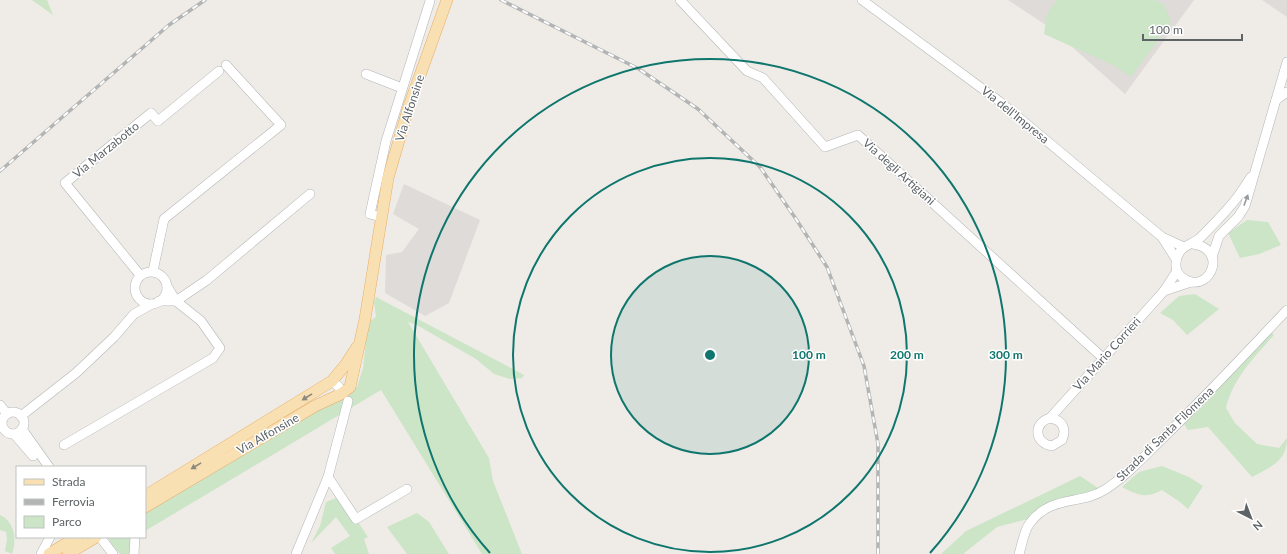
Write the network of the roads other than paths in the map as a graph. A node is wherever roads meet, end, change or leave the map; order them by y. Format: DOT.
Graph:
graph roads {
  1 [pos="447,0"];
  2 [pos="680,0"];
  3 [pos="862,0"];
  4 [pos="430,1"];
  5 [pos="1287,62"];
  6 [pos="226,65"];
  7 [pos="219,72"];
  8 [pos="366,74"];
  9 [pos="402,88"];
  10 [pos="1287,92"];
  11 [pos="1276,100"];
  12 [pos="1253,175"];
  13 [pos="310,194"];
  14 [pos="1226,210"];
  15 [pos="381,217"];
  16 [pos="1238,217"];
  17 [pos="1162,237"];
  18 [pos="1189,245"];
  19 [pos="1212,257"];
  20 [pos="1176,259"];
  21 [pos="1177,271"];
  22 [pos="153,272"];
  23 [pos="140,275"];
  24 [pos="1191,282"];
  25 [pos="167,286"];
  26 [pos="1164,291"];
  27 [pos="139,299"];
  28 [pos="176,301"];
  29 [pos="155,302"];
  30 [pos="1287,310"];
  31 [pos="134,314"];
  32 [pos="361,339"];
  33 [pos="1102,358"];
  34 [pos="332,381"];
  35 [pos="345,398"];
  36 [pos="0,405"];
  37 [pos="7,414"];
  38 [pos="21,416"];
  39 [pos="1050,418"];
  40 [pos="1,426"];
  41 [pos="18,432"];
  42 [pos="64,445"];
  43 [pos="41,466"];
  44 [pos="47,466"];
  45 [pos="328,477"];
  46 [pos="407,489"];
  47 [pos="146,495"];
  48 [pos="160,498"];
  49 [pos="146,506"];
  50 [pos="146,513"];
  51 [pos="49,538"];
  52 [pos="75,538"];
  53 [pos="96,538"];
  54 [pos="135,538"];
  55 [pos="41,554"];
  56 [pos="49,554"];
  57 [pos="68,554"];
  58 [pos="113,554"];
  59 [pos="134,554"];
  60 [pos="296,554"];
  61 [pos="1019,554"];
  1 -- 15 [label="main road, Via Alfonsine"];
  2 -- 33 [label="street, Via degli Artigiani"];
  3 -- 17 [label="street, Via dell'Impresa"];
  4 -- 9 [label="street, Via Alfonsine"];
  5 -- 11 [label="street, Via Mario Corrieri"];
  6 -- 22 [label="street"];
  7 -- 23 [label="street, Via Marzabotto"];
  8 -- 9 [label="street, Via Alfonsine"];
  9 -- 15 [label="street, Via Alfonsine"];
  10 -- 11 [label="street"];
  11 -- 12 [label="street, Via Mario Corrieri"];
  12 -- 14 [label="street, Via Mario Corrieri"];
  16 -- 12 [label="street, Via Mario Corrieri, one-way"];
  13 -- 28 [label="street"];
  14 -- 16 [label="street"];
  14 -- 18 [label="street, Via Mario Corrieri"];
  15 -- 32 [label="main road, Via Alfonsine"];
  16 -- 19 [label="street, Via Mario Corrieri"];
  17 -- 18 [label="street, Via dell'Impresa"];
  17 -- 20 [label="street, Via dell'Impresa"];
  18 -- 19 [label="street"];
  18 -- 20 [label="street, Via Mario Corrieri"];
  19 -- 24 [label="street, Via Mario Corrieri"];
  20 -- 21 [label="street"];
  21 -- 24 [label="street"];
  21 -- 26 [label="street, Via Mario Corrieri"];
  22 -- 23 [label="street"];
  22 -- 25 [label="street"];
  23 -- 27 [label="street"];
  24 -- 26 [label="street, Via Mario Corrieri"];
  25 -- 28 [label="street"];
  25 -- 29 [label="street"];
  26 -- 33 [label="street, Via Mario Corrieri"];
  27 -- 29 [label="street"];
  27 -- 31 [label="street"];
  28 -- 29 [label="street"];
  28 -- 42 [label="street"];
  29 -- 31 [label="street"];
  30 -- 61 [label="street, Strada di Santa Filomena"];
  31 -- 38 [label="street"];
  32 -- 34 [label="main road, Via Alfonsine"];
  32 -- 35 [label="main road, Via Alfonsine"];
  33 -- 39 [label="street, Via Mario Corrieri"];
  34 -- 35 [label="street"];
  34 -- 47 [label="main road, Via Alfonsine, one-way"];
  35 -- 45 [label="street"];
  35 -- 48 [label="main road, Via Alfonsine"];
  36 -- 37 [label="street"];
  37 -- 38 [label="street"];
  37 -- 40 [label="street"];
  38 -- 41 [label="street"];
  40 -- 41 [label="street"];
  41 -- 43 [label="street"];
  41 -- 44 [label="street"];
  45 -- 46 [label="street"];
  45 -- 60 [label="street"];
  48 -- 49 [label="main road, Via Alfonsine"];
  48 -- 50 [label="street"];
  51 -- 55 [label="street"];
  52 -- 56 [label="main road"];
  53 -- 57 [label="main road"];
  53 -- 58 [label="street"];
  54 -- 59 [label="street"];
}
